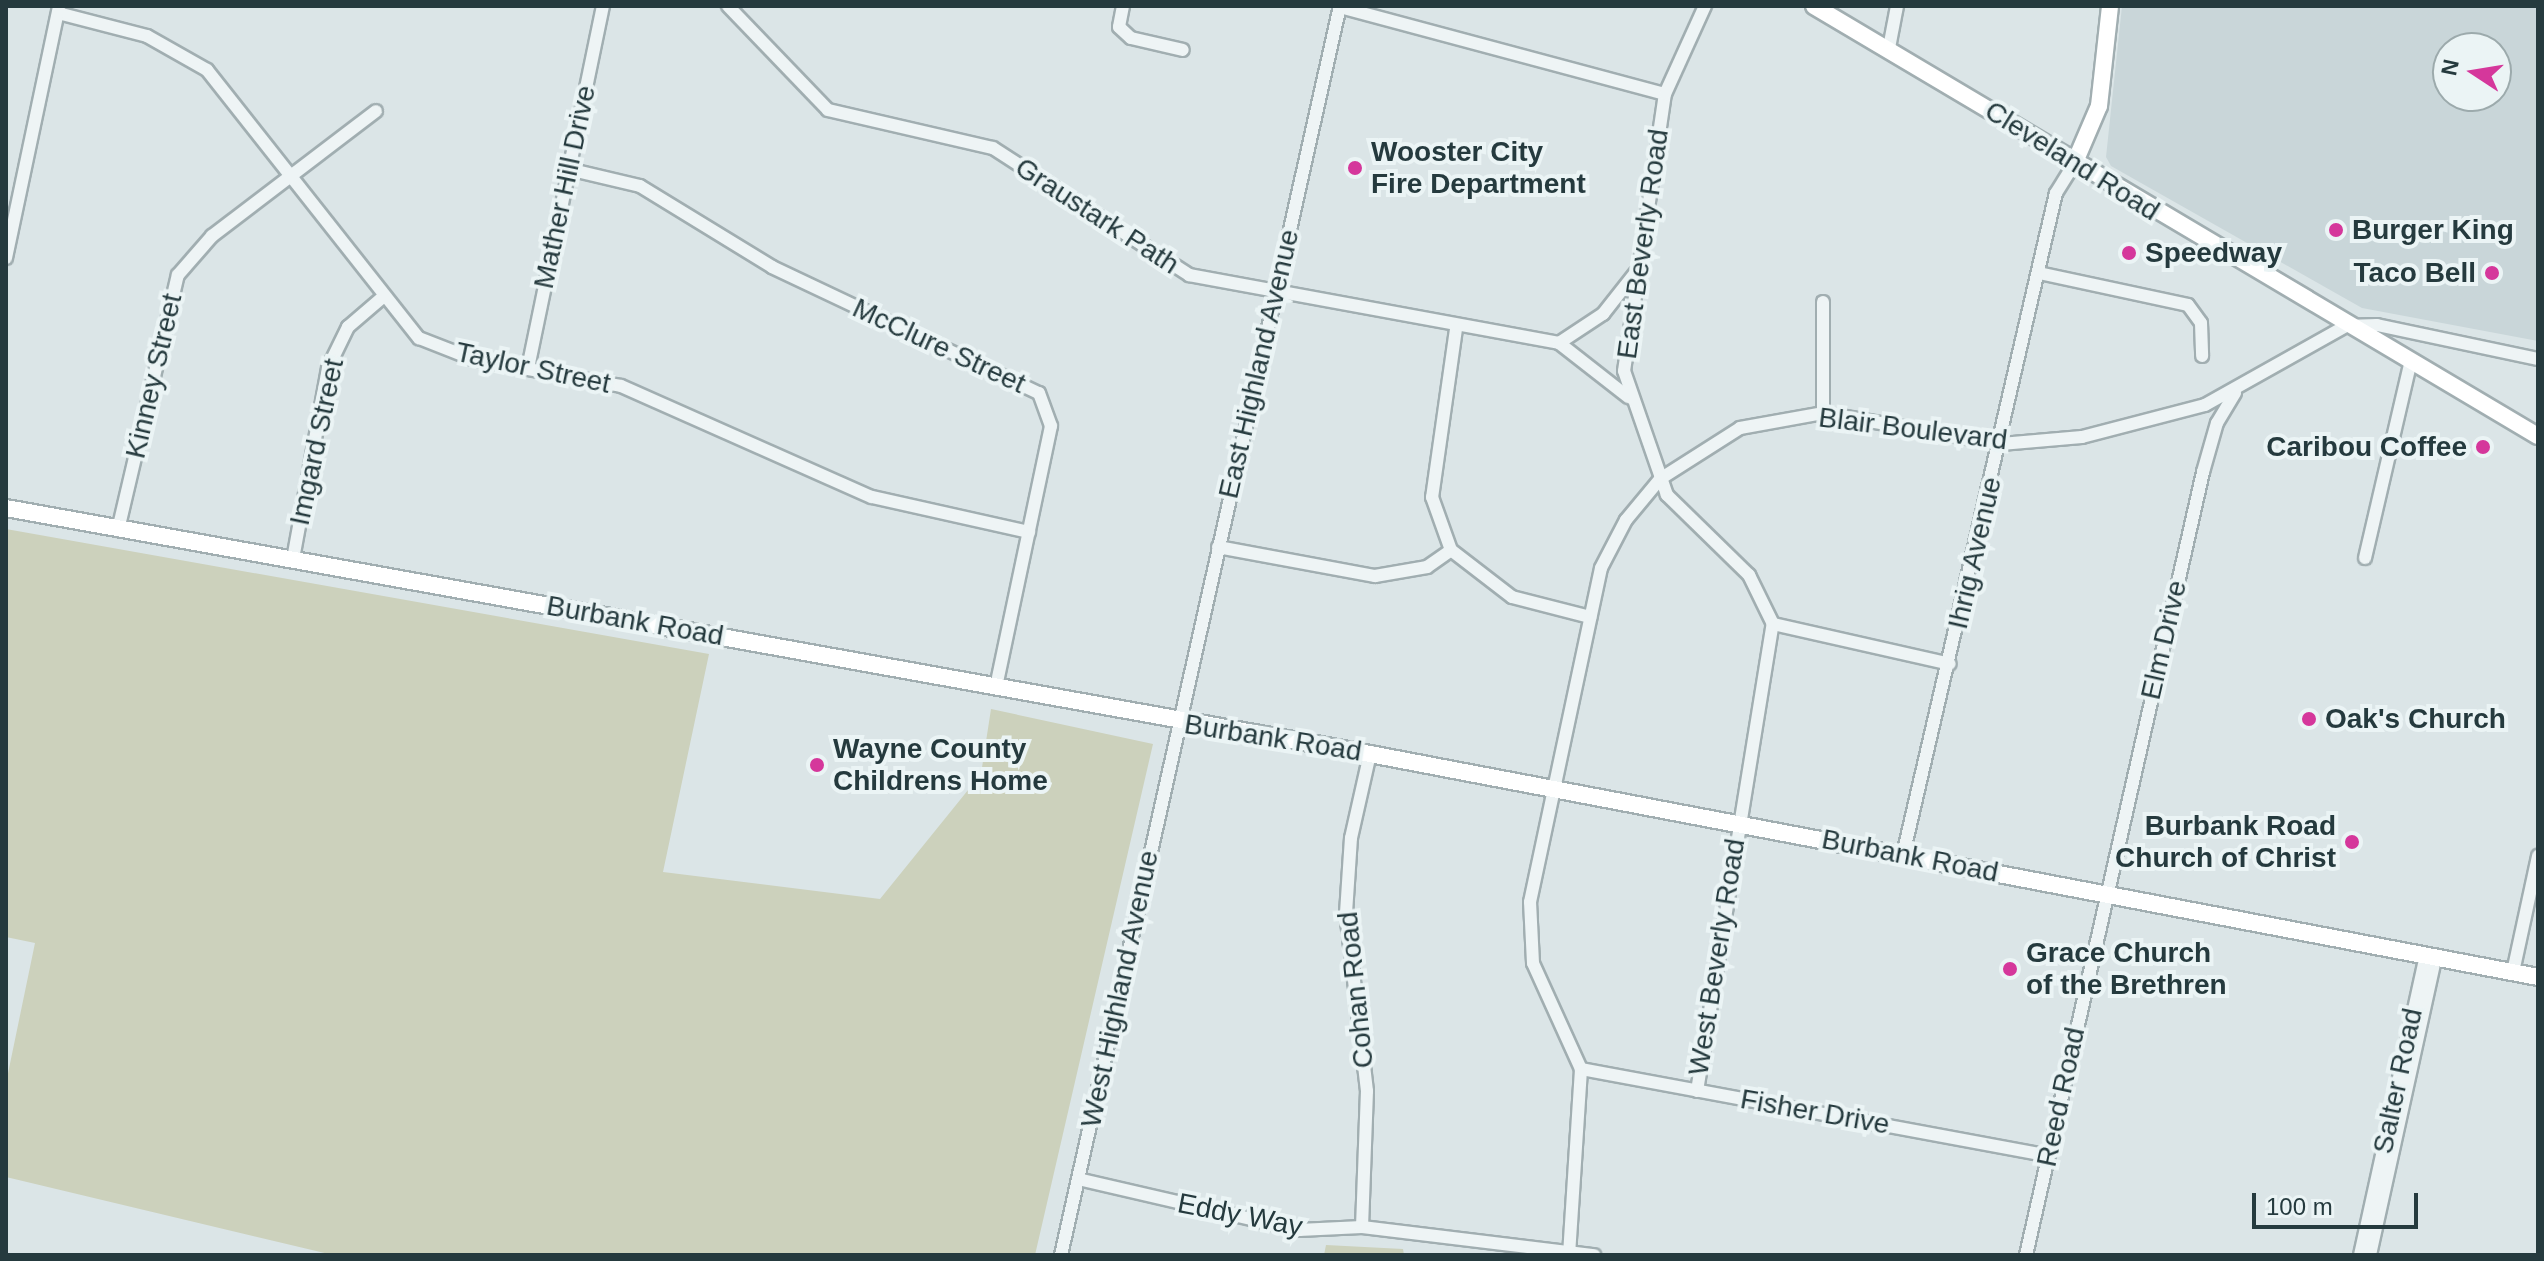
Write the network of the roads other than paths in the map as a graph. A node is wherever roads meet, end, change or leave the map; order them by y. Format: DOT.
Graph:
graph roads {
  1 [pos="603,6"];
  2 [pos="728,6"];
  3 [pos="1123,6"];
  4 [pos="1705,6"];
  5 [pos="1897,6"];
  6 [pos="2110,6"];
  7 [pos="1340,7"];
  8 [pos="58,9"];
  9 [pos="1823,9"];
  10 [pos="1889,48"];
  11 [pos="1183,50"];
  12 [pos="1665,94"];
  13 [pos="376,111"];
  14 [pos="2075,162"];
  15 [pos="568,169"];
  16 [pos="290,175"];
  17 [pos="6,258"];
  18 [pos="1638,270"];
  19 [pos="2039,273"];
  20 [pos="1274,295"];
  21 [pos="383,297"];
  22 [pos="1823,302"];
  23 [pos="2346,326"];
  24 [pos="1456,329"];
  25 [pos="1559,343"];
  26 [pos="2202,356"];
  27 [pos="2538,359"];
  28 [pos="2410,364"];
  29 [pos="528,368"];
  30 [pos="2235,392"];
  31 [pos="1628,397"];
  32 [pos="1823,413"];
  33 [pos="2538,436"];
  34 [pos="2001,444"];
  35 [pos="1660,479"];
  36 [pos="6,508"];
  37 [pos="118,530"];
  38 [pos="1029,532"];
  39 [pos="1218,547"];
  40 [pos="1451,550"];
  41 [pos="2365,558"];
  42 [pos="293,559"];
  43 [pos="1590,617"];
  44 [pos="1773,624"];
  45 [pos="1950,664"];
  46 [pos="996,688"];
  47 [pos="1178,723"];
  48 [pos="1370,754"];
  49 [pos="1555,789"];
  50 [pos="1738,823"];
  51 [pos="1903,855"];
  52 [pos="2538,856"];
  53 [pos="2105,892"];
  54 [pos="2431,955"];
  55 [pos="2513,972"];
  56 [pos="2538,977"];
  57 [pos="1581,1069"];
  58 [pos="1697,1091"];
  59 [pos="2049,1156"];
  60 [pos="1078,1179"];
  61 [pos="1362,1227"];
  62 [pos="1570,1253"];
  63 [pos="1061,1255"];
  64 [pos="1594,1255"];
  65 [pos="2026,1255"];
  66 [pos="2360,1255"];
  67 [pos="2370,1255"];
  1 -- 15 [label="street, Mather Hill Drive"];
  2 -- 20 [label="street, Graustark Path"];
  3 -- 11 [label="street"];
  4 -- 12 [label="street, East Beverly Road"];
  5 -- 10 [label="street"];
  6 -- 14 [label="main road"];
  7 -- 12 [label="street"];
  7 -- 20 [label="street, East Highland Avenue"];
  8 -- 16 [label="street, Taylor Street"];
  8 -- 17 [label="street"];
  9 -- 10 [label="main road, Cleveland Road"];
  10 -- 14 [label="main road, Cleveland Road"];
  12 -- 18 [label="street, East Beverly Road"];
  13 -- 16 [label="street, Kinney Street"];
  14 -- 19 [label="street, Ihrig Avenue"];
  14 -- 23 [label="main road, Cleveland Road"];
  15 -- 29 [label="street, Mather Hill Drive"];
  15 -- 38 [label="street, McClure Street"];
  16 -- 21 [label="street, Taylor Street"];
  16 -- 37 [label="street, Kinney Street"];
  18 -- 25 [label="street"];
  18 -- 31 [label="street, East Beverly Road"];
  19 -- 26 [label="street"];
  19 -- 34 [label="street, Ihrig Avenue"];
  20 -- 24 [label="street, Graustark Path"];
  20 -- 39 [label="street, East Highland Avenue"];
  21 -- 29 [label="street, Taylor Street"];
  21 -- 42 [label="street, Imgard Street"];
  22 -- 32 [label="street"];
  23 -- 27 [label="street"];
  23 -- 28 [label="main road, Cleveland Road"];
  23 -- 30 [label="street, Blair Boulevard"];
  24 -- 25 [label="street, Graustark Path"];
  24 -- 40 [label="street"];
  25 -- 31 [label="street"];
  28 -- 33 [label="main road, Cleveland Road"];
  28 -- 41 [label="street"];
  29 -- 38 [label="street, Taylor Street"];
  30 -- 34 [label="street, Blair Boulevard"];
  30 -- 53 [label="street, Elm Drive"];
  31 -- 35 [label="street, East Beverly Road"];
  32 -- 34 [label="street, Blair Boulevard"];
  32 -- 35 [label="street, Blair Boulevard"];
  34 -- 45 [label="street, Ihrig Avenue"];
  35 -- 43 [label="street, Blair Boulevard"];
  35 -- 44 [label="street, East Beverly Road"];
  36 -- 37 [label="main road, Burbank Road"];
  37 -- 42 [label="main road, Burbank Road"];
  38 -- 46 [label="street, McClure Street"];
  39 -- 40 [label="street"];
  39 -- 47 [label="street, East Highland Avenue"];
  40 -- 43 [label="street"];
  42 -- 46 [label="main road, Burbank Road"];
  43 -- 49 [label="street, Blair Boulevard"];
  44 -- 45 [label="street"];
  44 -- 50 [label="street"];
  45 -- 51 [label="street, Ihrig Avenue"];
  46 -- 47 [label="main road, Burbank Road"];
  47 -- 48 [label="main road, Burbank Road"];
  47 -- 60 [label="street, West Highland Avenue"];
  48 -- 49 [label="main road, Burbank Road"];
  48 -- 61 [label="street, Cohan Road"];
  49 -- 50 [label="main road, Burbank Road"];
  49 -- 57 [label="street, Blair Boulevard"];
  50 -- 51 [label="main road, Burbank Road"];
  50 -- 58 [label="street, West Beverly Road"];
  51 -- 53 [label="main road, Burbank Road"];
  52 -- 55 [label="street"];
  53 -- 54 [label="main road, Burbank Road"];
  53 -- 59 [label="street, Reed Road"];
  54 -- 55 [label="main road, Burbank Road"];
  54 -- 66 [label="street, Salter Road"];
  54 -- 67 [label="street"];
  55 -- 56 [label="main road, Burbank Road"];
  57 -- 58 [label="street, Fisher Drive"];
  57 -- 62 [label="street"];
  58 -- 59 [label="street, Fisher Drive"];
  59 -- 65 [label="street, Reed Road"];
  60 -- 61 [label="street, Eddy Way"];
  60 -- 63 [label="street, West Highland Avenue"];
  61 -- 62 [label="street, Eddy Way"];
  62 -- 64 [label="street, Eddy Way"];
}
